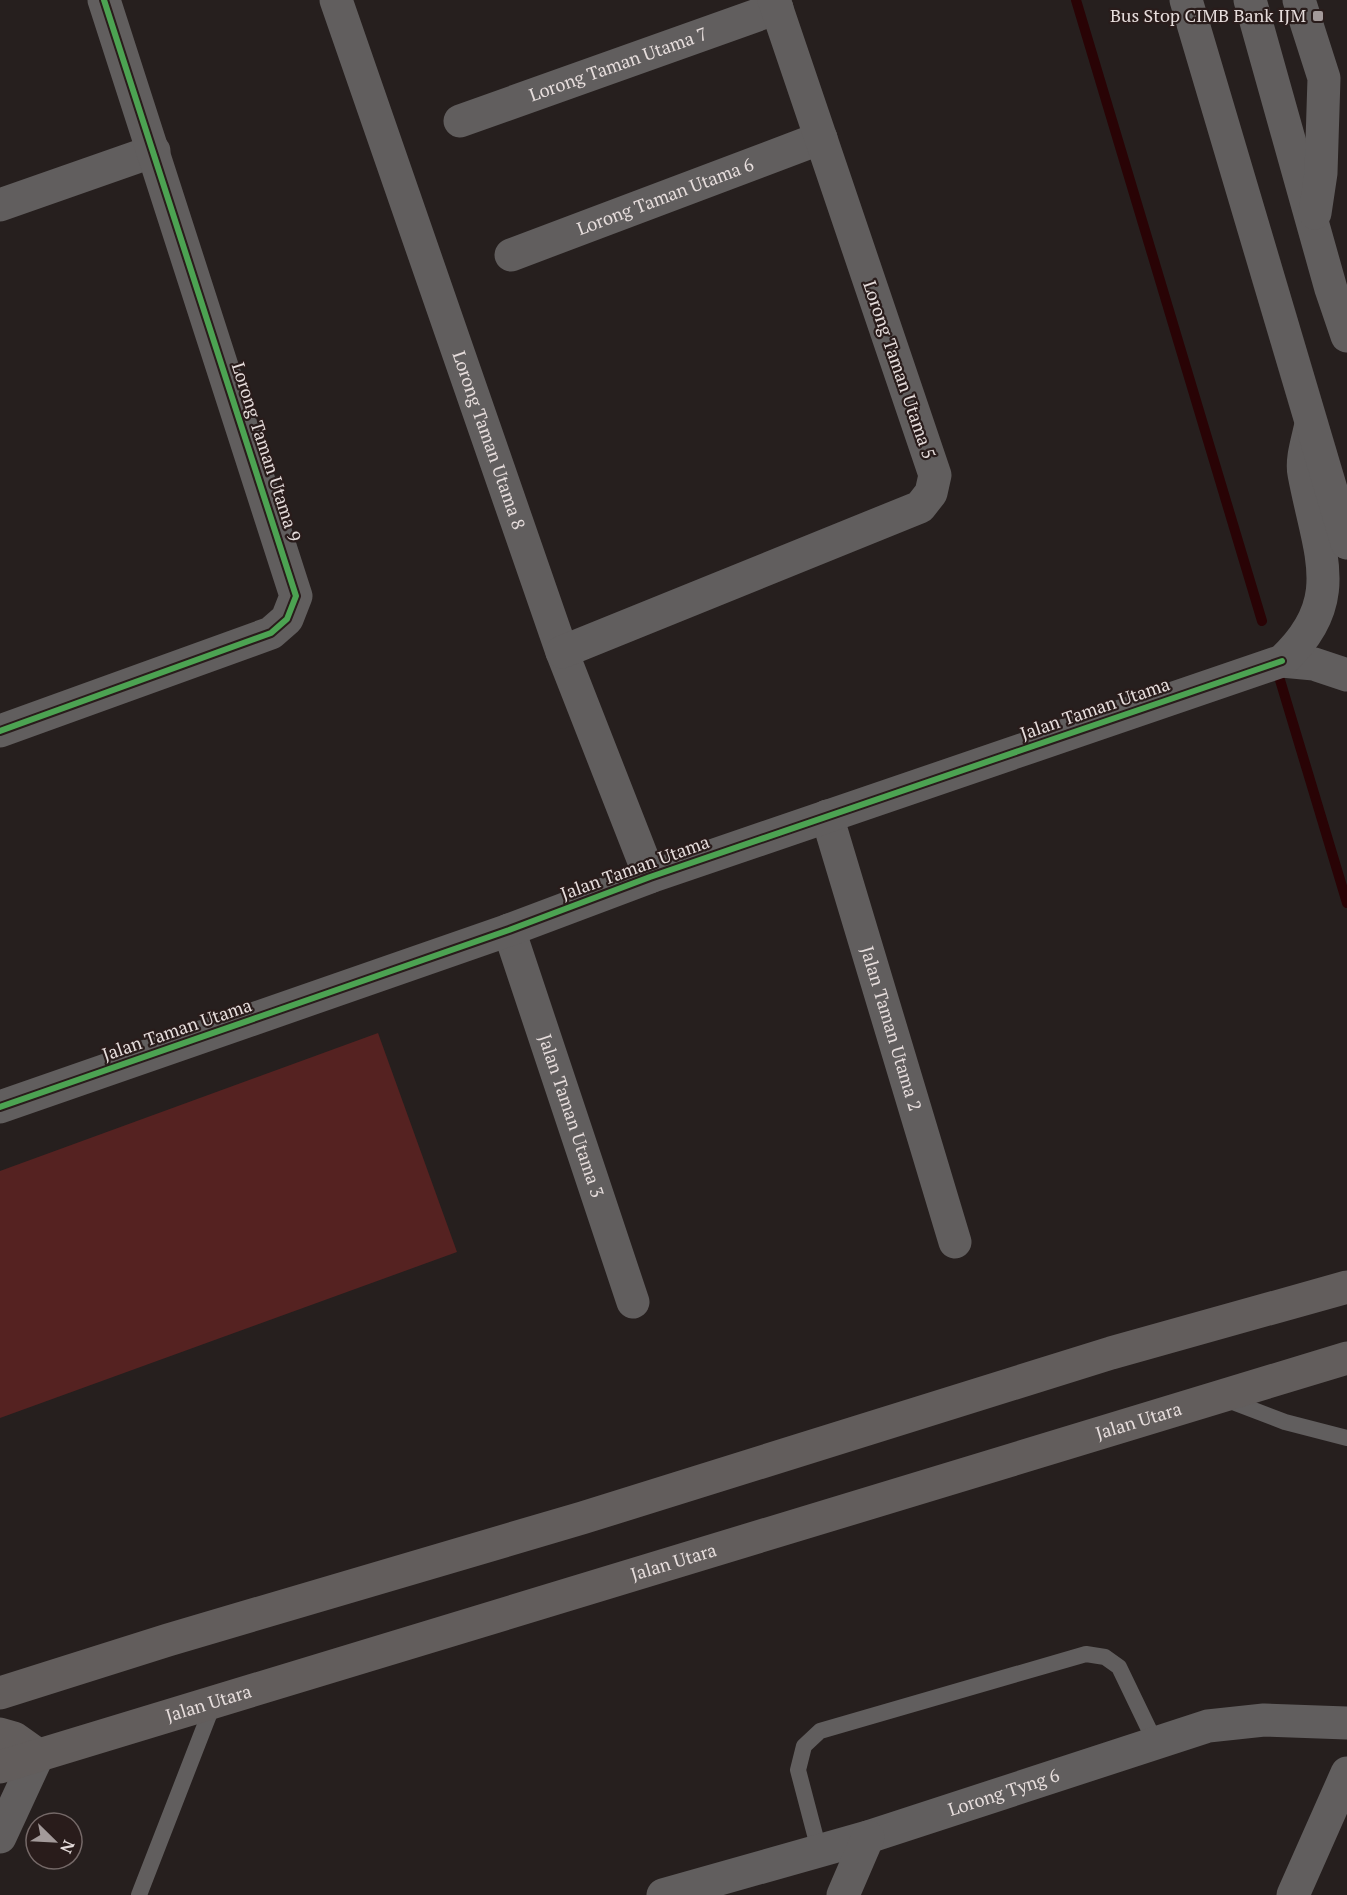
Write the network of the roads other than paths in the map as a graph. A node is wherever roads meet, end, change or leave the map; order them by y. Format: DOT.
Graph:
graph roads {
  1 [pos="104,0"];
  2 [pos="336,0"];
  3 [pos="1186,0"];
  4 [pos="1250,0"];
  5 [pos="1299,0"];
  6 [pos="775,4"];
  7 [pos="460,121"];
  8 [pos="821,138"];
  9 [pos="154,151"];
  10 [pos="0,205"];
  11 [pos="1313,226"];
  12 [pos="511,255"];
  13 [pos="1347,336"];
  14 [pos="1311,424"];
  15 [pos="1347,543"];
  16 [pos="561,652"];
  17 [pos="1282,662"];
  18 [pos="1347,675"];
  19 [pos="0,731"];
  20 [pos="827,816"];
  21 [pos="650,877"];
  22 [pos="509,930"];
  23 [pos="0,1107"];
  24 [pos="955,1242"];
  25 [pos="1347,1287"];
  26 [pos="633,1302"];
  27 [pos="1347,1358"];
  28 [pos="1218,1397"];
  29 [pos="1347,1438"];
  30 [pos="0,1693"];
  31 [pos="214,1701"];
  32 [pos="1347,1723"];
  33 [pos="0,1734"];
  34 [pos="1156,1744"];
  35 [pos="38,1755"];
  36 [pos="0,1767"];
  37 [pos="1347,1773"];
  38 [pos="0,1837"];
  39 [pos="868,1837"];
  40 [pos="819,1850"];
  41 [pos="139,1895"];
  42 [pos="663,1895"];
  43 [pos="843,1895"];
  44 [pos="1293,1895"];
  1 -- 9 [label="street, Lorong Taman Utama 9"];
  2 -- 16 [label="street, Lorong Taman Utama 8"];
  3 -- 14 [label="street"];
  4 -- 11 [label="street"];
  5 -- 11 [label="street"];
  6 -- 7 [label="street, Lorong Taman Utama 7"];
  6 -- 8 [label="street, Lorong Taman Utama 5"];
  8 -- 12 [label="street, Lorong Taman Utama 6"];
  8 -- 16 [label="street, Lorong Taman Utama 5"];
  9 -- 10 [label="street"];
  9 -- 19 [label="street, Lorong Taman Utama 9"];
  11 -- 13 [label="street"];
  14 -- 15 [label="street"];
  14 -- 17 [label="street"];
  16 -- 21 [label="street, Lorong Taman Utama 8"];
  17 -- 18 [label="street"];
  17 -- 20 [label="street, Jalan Taman Utama"];
  20 -- 21 [label="street, Jalan Taman Utama"];
  20 -- 24 [label="street, Jalan Taman Utama 2"];
  21 -- 22 [label="street, Jalan Taman Utama"];
  22 -- 23 [label="street, Jalan Taman Utama"];
  22 -- 26 [label="street, Jalan Taman Utama 3"];
  25 -- 30 [label="highway"];
  27 -- 28 [label="highway, Jalan Utara"];
  28 -- 29 [label="lane"];
  28 -- 31 [label="highway, Jalan Utara"];
  31 -- 35 [label="highway, Jalan Utara"];
  31 -- 41 [label="lane"];
  32 -- 34 [label="street, Lorong Tyng 6"];
  33 -- 35 [label="highway"];
  34 -- 39 [label="street, Lorong Tyng 6"];
  34 -- 40 [label="lane"];
  35 -- 36 [label="highway, Jalan Utara"];
  35 -- 38 [label="street"];
  37 -- 44 [label="street"];
  39 -- 40 [label="street, Lorong Tyng 6"];
  39 -- 43 [label="street"];
  40 -- 42 [label="street, Lorong Tyng 6"];
}
